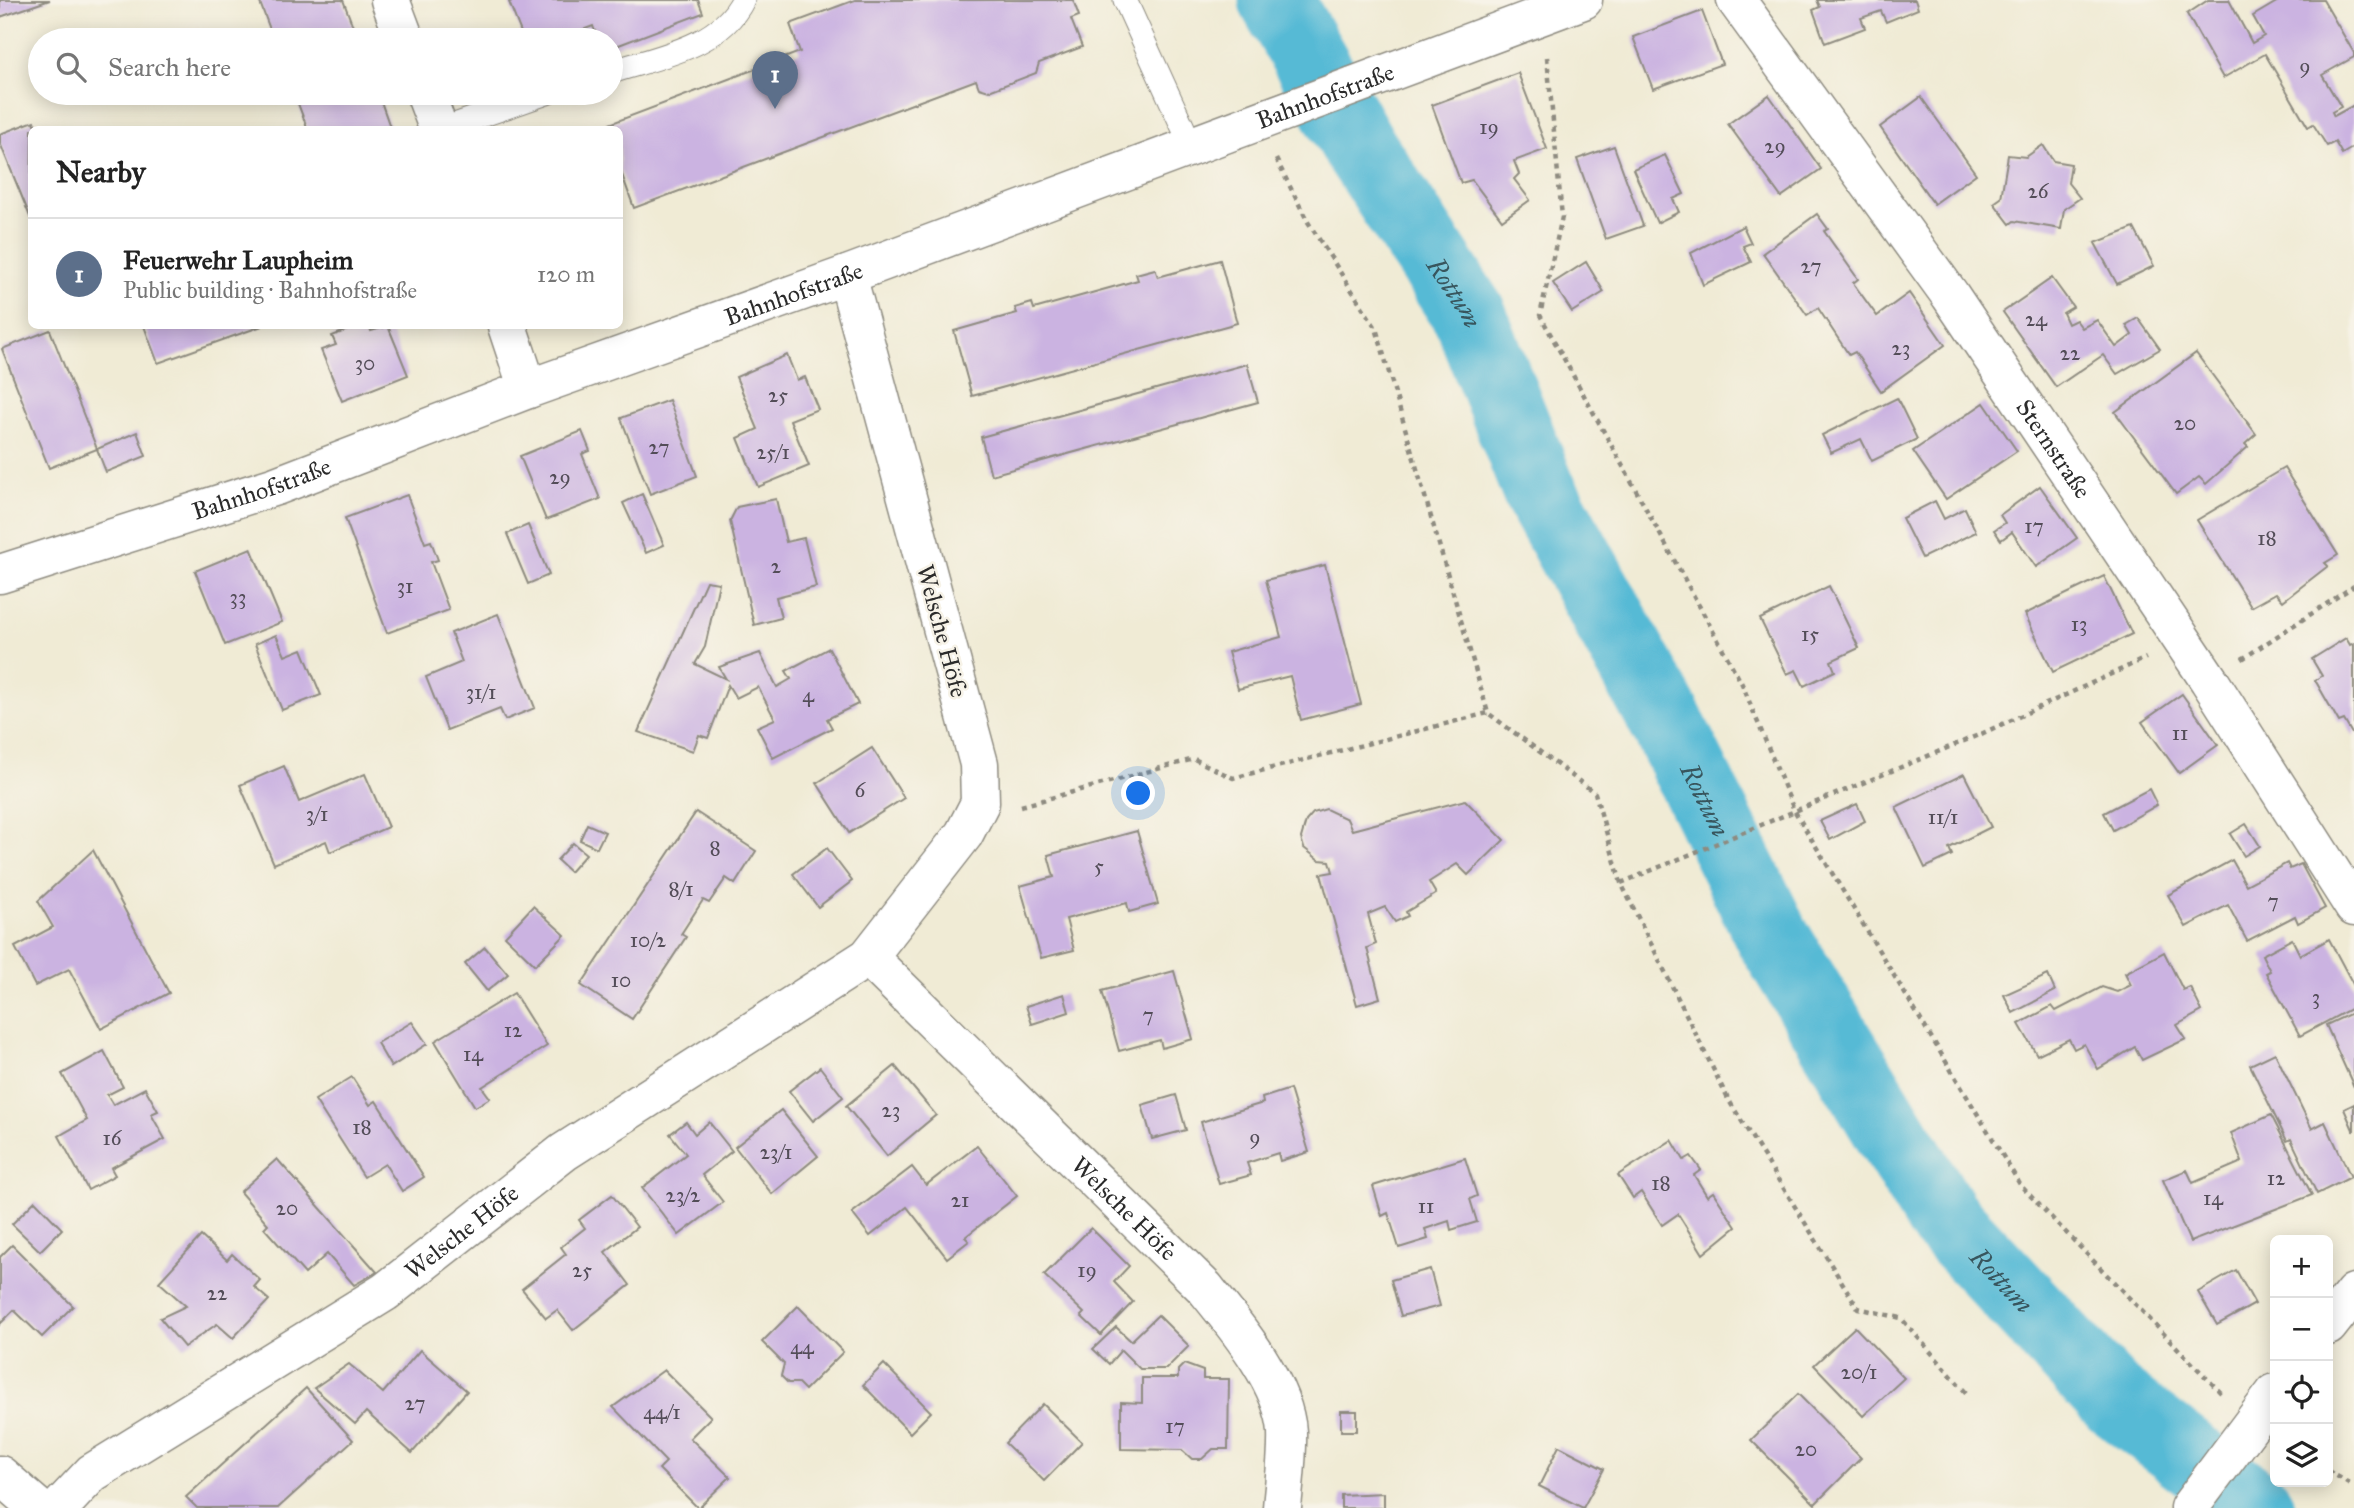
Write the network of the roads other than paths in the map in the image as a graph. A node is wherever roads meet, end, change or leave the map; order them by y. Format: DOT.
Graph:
graph roads {
  1 [pos="390,0"];
  2 [pos="743,0"];
  3 [pos="1125,0"];
  4 [pos="1583,0"];
  5 [pos="1735,0"];
  6 [pos="400,28"];
  7 [pos="623,68"];
  8 [pos="430,105"];
  9 [pos="512,105"];
  10 [pos="438,126"];
  11 [pos="452,126"];
  12 [pos="1191,145"];
  13 [pos="847,275"];
  14 [pos="508,329"];
  15 [pos="528,389"];
  16 [pos="0,574"];
  17 [pos="2354,907"];
  18 [pos="868,957"];
  19 [pos="2354,1293"];
  20 [pos="2333,1320"];
  21 [pos="2270,1400"];
  22 [pos="0,1475"];
  23 [pos="2192,1503"];
  24 [pos="38,1508"];
  25 [pos="59,1508"];
  26 [pos="1282,1508"];
  1 -- 6 [label="street"];
  2 -- 7 [label="lane"];
  3 -- 12 [label="lane"];
  4 -- 12 [label="street, Bahnhofstraße"];
  5 -- 17 [label="street, Sternstraße"];
  8 -- 10 [label="street"];
  9 -- 11 [label="lane"];
  12 -- 13 [label="street, Bahnhofstraße"];
  13 -- 15 [label="street, Bahnhofstraße"];
  13 -- 18 [label="street, Welsche Höfe"];
  14 -- 15 [label="street"];
  15 -- 16 [label="street, Bahnhofstraße"];
  18 -- 25 [label="street, Welsche Höfe"];
  18 -- 26 [label="street, Welsche Höfe"];
  19 -- 20 [label="street"];
  21 -- 23 [label="street"];
  22 -- 24 [label="street"];
}
